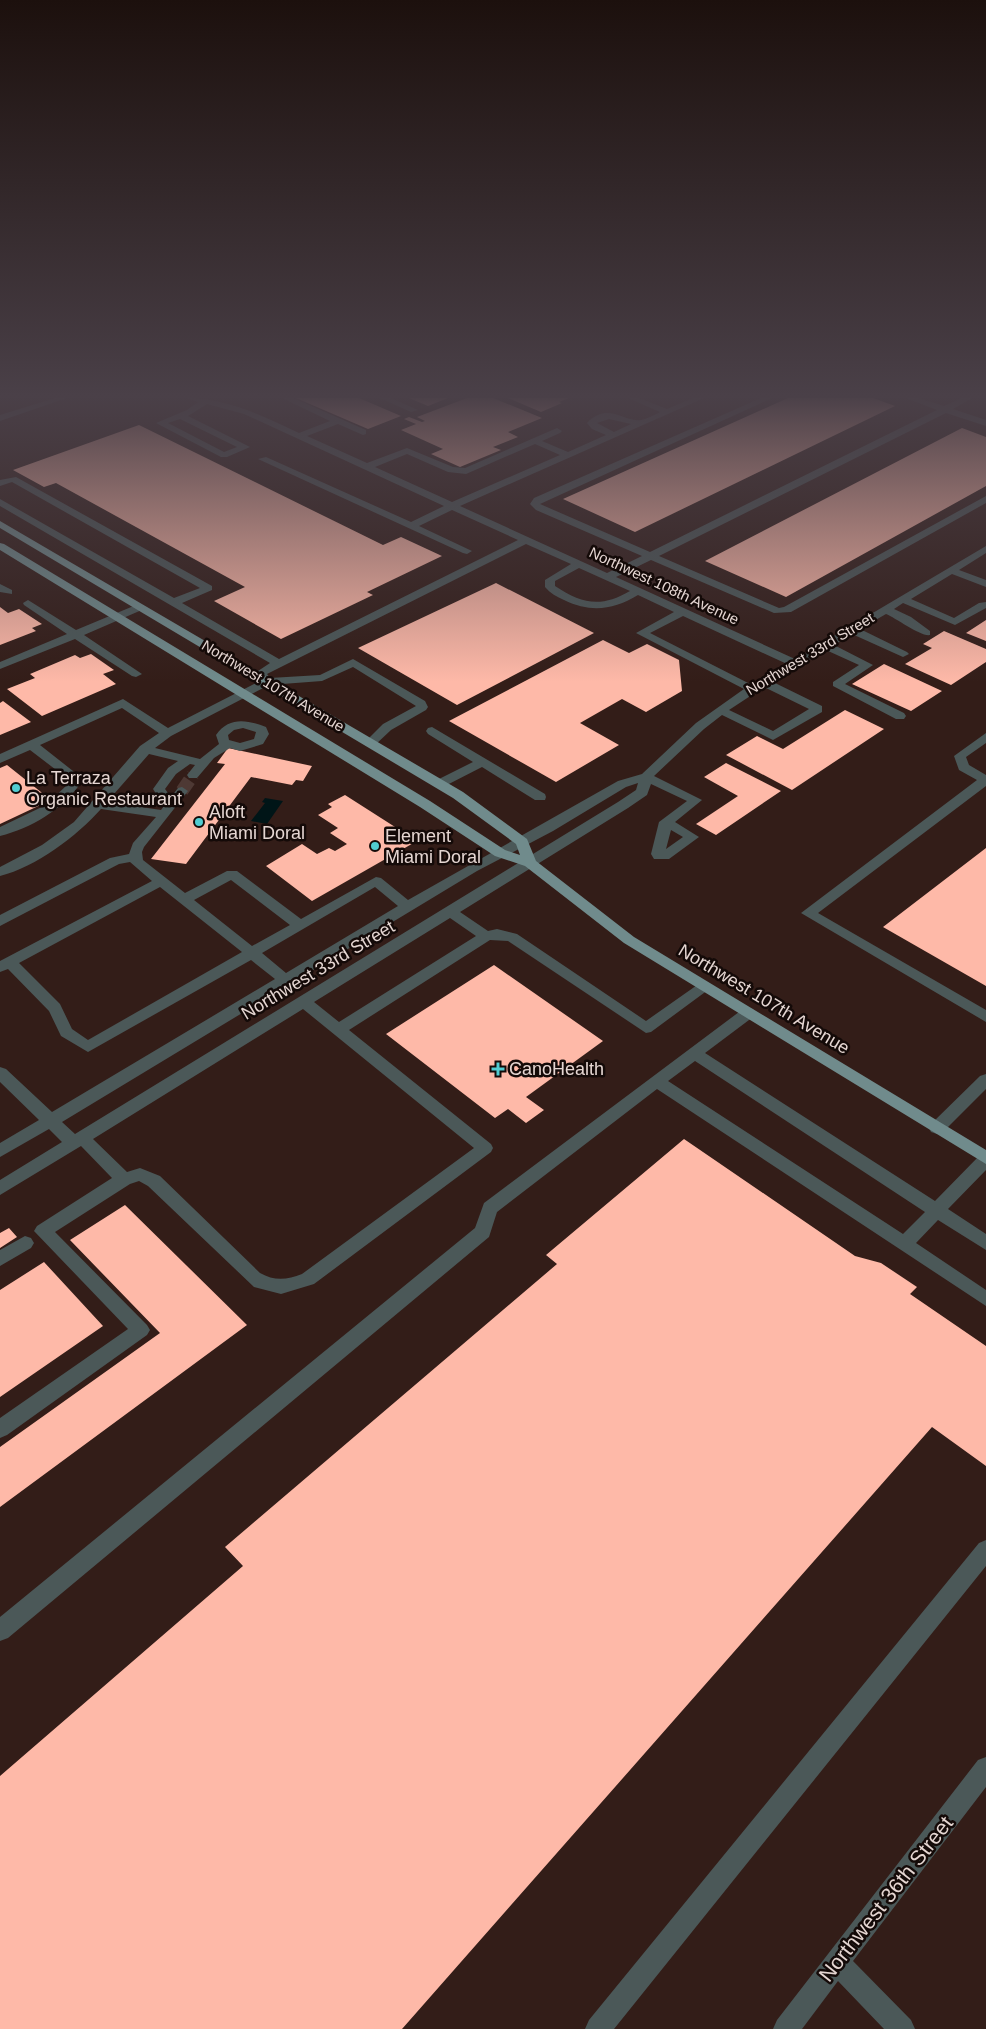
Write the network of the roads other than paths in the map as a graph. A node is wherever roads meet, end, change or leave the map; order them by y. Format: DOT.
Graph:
graph roads {
  1 [pos="37,493"];
  2 [pos="336,493"];
  3 [pos="423,493"];
  4 [pos="482,493"];
  5 [pos="554,493"];
  6 [pos="776,493"];
  7 [pos="986,499"];
  8 [pos="0,502"];
  9 [pos="452,506"];
  10 [pos="0,524"];
  11 [pos="411,526"];
  12 [pos="19,535"];
  13 [pos="526,540"];
  14 [pos="0,542"];
  15 [pos="0,546"];
  16 [pos="467,551"];
  17 [pos="985,551"];
  18 [pos="648,556"];
  19 [pos="579,564"];
  20 [pos="951,570"];
  21 [pos="608,577"];
  22 [pos="986,584"];
  23 [pos="638,591"];
  24 [pos="903,599"];
  25 [pos="174,602"];
  26 [pos="28,603"];
  27 [pos="983,604"];
  28 [pos="140,607"];
  29 [pos="885,609"];
  30 [pos="683,612"];
  31 [pos="117,617"];
  32 [pos="851,629"];
  33 [pos="926,633"];
  34 [pos="76,634"];
  35 [pos="825,645"];
  36 [pos="903,654"];
  37 [pos="278,663"];
  38 [pos="795,663"];
  39 [pos="0,666"];
  40 [pos="136,674"];
  41 [pos="267,682"];
  42 [pos="763,682"];
  43 [pos="752,689"];
  44 [pos="244,694"];
  45 [pos="721,710"];
  46 [pos="900,716"];
  47 [pos="432,731"];
  48 [pos="167,733"];
  49 [pos="986,737"];
  50 [pos="370,743"];
  51 [pos="228,744"];
  52 [pos="32,745"];
  53 [pos="144,749"];
  54 [pos="0,759"];
  55 [pos="187,760"];
  56 [pos="482,762"];
  57 [pos="203,763"];
  58 [pos="193,775"];
  59 [pos="646,776"];
  60 [pos="986,780"];
  61 [pos="439,784"];
  62 [pos="182,791"];
  63 [pos="540,796"];
  64 [pos="97,804"];
  65 [pos="168,809"];
  66 [pos="666,822"];
  67 [pos="0,832"];
  68 [pos="522,842"];
  69 [pos="500,853"];
  70 [pos="135,857"];
  71 [pos="530,863"];
  72 [pos="0,872"];
  73 [pos="162,881"];
  74 [pos="185,899"];
  75 [pos="407,907"];
  76 [pos="451,912"];
  77 [pos="0,920"];
  78 [pos="300,925"];
  79 [pos="486,936"];
  80 [pos="252,953"];
  81 [pos="5,965"];
  82 [pos="286,980"];
  83 [pos="705,987"];
  84 [pos="304,1002"];
  85 [pos="748,1013"];
  86 [pos="986,1017"];
  87 [pos="339,1029"];
  88 [pos="696,1054"];
  89 [pos="0,1073"];
  90 [pos="986,1080"];
  91 [pos="657,1081"];
  92 [pos="50,1121"];
  93 [pos="936,1128"];
  94 [pos="78,1140"];
  95 [pos="0,1151"];
  96 [pos="986,1158"];
  97 [pos="124,1179"];
  98 [pos="0,1188"];
  99 [pos="936,1210"];
  100 [pos="25,1243"];
  101 [pos="986,1243"];
  102 [pos="904,1244"];
  103 [pos="0,1259"];
  104 [pos="986,1299"];
  105 [pos="0,1429"];
  106 [pos="986,1550"];
  107 [pos="0,1631"];
  108 [pos="986,1768"];
  109 [pos="837,1962"];
  110 [pos="598,2029"];
  111 [pos="786,2029"];
  112 [pos="902,2029"];
  1 -- 25 [label="street"];
  2 -- 11 [label="street"];
  3 -- 9 [label="street, Northwest 108th Avenue"];
  4 -- 9 [label="street"];
  5 -- 18 [label="street"];
  6 -- 18 [label="street"];
  7 -- 18 [label="street"];
  8 -- 25 [label="street"];
  9 -- 11 [label="street"];
  9 -- 13 [label="street, Northwest 108th Avenue"];
  10 -- 12 [label="main road, Northwest 107th Avenue"];
  11 -- 16 [label="street"];
  12 -- 14 [label="main road"];
  12 -- 28 [label="main road, Northwest 107th Avenue"];
  13 -- 19 [label="street, Northwest 108th Avenue"];
  13 -- 37 [label="street"];
  15 -- 31 [label="main road, Northwest 107th Avenue"];
  17 -- 20 [label="street, Northwest 33rd Street"];
  18 -- 21 [label="street"];
  19 -- 21 [label="street, Northwest 108th Avenue"];
  19 -- 23 [label="street"];
  20 -- 22 [label="street"];
  20 -- 24 [label="street, Northwest 33rd Street"];
  21 -- 23 [label="street, Northwest 108th Avenue"];
  23 -- 30 [label="street, Northwest 108th Avenue"];
  24 -- 27 [label="street"];
  24 -- 29 [label="street, Northwest 33rd Street"];
  25 -- 37 [label="street"];
  26 -- 34 [label="street"];
  28 -- 31 [label="street"];
  28 -- 41 [label="main road, Northwest 107th Avenue"];
  29 -- 32 [label="street, Northwest 33rd Street"];
  29 -- 33 [label="street"];
  30 -- 38 [label="street, Northwest 108th Avenue"];
  30 -- 43 [label="street"];
  31 -- 34 [label="street"];
  31 -- 44 [label="main road, Northwest 107th Avenue"];
  32 -- 35 [label="street, Northwest 33rd Street"];
  32 -- 36 [label="street"];
  34 -- 39 [label="street"];
  34 -- 40 [label="street"];
  35 -- 38 [label="street, Northwest 33rd Street"];
  35 -- 46 [label="street"];
  37 -- 41 [label="street"];
  38 -- 42 [label="street, Northwest 33rd Street"];
  41 -- 44 [label="street"];
  41 -- 50 [label="main road, Northwest 107th Avenue"];
  41 -- 50 [label="street"];
  42 -- 43 [label="street, Northwest 33rd Street"];
  42 -- 45 [label="street"];
  43 -- 45 [label="street, Northwest 33rd Street"];
  44 -- 48 [label="street"];
  44 -- 69 [label="main road, Northwest 107th Avenue"];
  45 -- 59 [label="street, Northwest 33rd Street"];
  47 -- 56 [label="street"];
  48 -- 52 [label="street"];
  48 -- 53 [label="street"];
  49 -- 60 [label="street"];
  50 -- 61 [label="main road, Northwest 107th Avenue"];
  51 -- 57 [label="street"];
  52 -- 54 [label="street"];
  52 -- 67 [label="street"];
  53 -- 55 [label="street"];
  53 -- 64 [label="street"];
  55 -- 57 [label="street"];
  55 -- 65 [label="street"];
  56 -- 61 [label="street"];
  56 -- 63 [label="street"];
  57 -- 58 [label="street"];
  59 -- 66 [label="street"];
  59 -- 68 [label="street, Northwest 33rd Street"];
  59 -- 71 [label="street, Northwest 33rd Street"];
  60 -- 86 [label="street"];
  61 -- 68 [label="main road, Northwest 107th Avenue"];
  62 -- 65 [label="street"];
  64 -- 65 [label="street"];
  64 -- 72 [label="street"];
  65 -- 70 [label="street"];
  68 -- 69 [label="street, Northwest 33rd Street"];
  68 -- 71 [label="main road"];
  69 -- 71 [label="main road, Northwest 107th Avenue"];
  69 -- 75 [label="street, Northwest 33rd Street"];
  70 -- 73 [label="street"];
  70 -- 77 [label="street"];
  71 -- 76 [label="street, Northwest 33rd Street"];
  71 -- 83 [label="main road, Northwest 107th Avenue"];
  73 -- 74 [label="street"];
  73 -- 81 [label="street"];
  74 -- 78 [label="street"];
  74 -- 80 [label="street"];
  75 -- 78 [label="street"];
  75 -- 82 [label="street, Northwest 33rd Street"];
  76 -- 79 [label="street"];
  76 -- 84 [label="street, Northwest 33rd Street"];
  78 -- 80 [label="street"];
  79 -- 83 [label="street"];
  79 -- 87 [label="street"];
  80 -- 81 [label="street"];
  80 -- 82 [label="street"];
  82 -- 92 [label="street, Northwest 33rd Street"];
  83 -- 85 [label="main road, Northwest 107th Avenue"];
  84 -- 87 [label="street"];
  84 -- 94 [label="street, Northwest 33rd Street"];
  85 -- 88 [label="street"];
  85 -- 93 [label="main road, Northwest 107th Avenue"];
  87 -- 97 [label="street"];
  88 -- 91 [label="street"];
  88 -- 99 [label="street"];
  89 -- 92 [label="street"];
  90 -- 93 [label="street"];
  91 -- 102 [label="street"];
  91 -- 107 [label="street"];
  92 -- 94 [label="street"];
  92 -- 95 [label="street, Northwest 33rd Street"];
  93 -- 96 [label="main road, Northwest 107th Avenue"];
  94 -- 97 [label="street"];
  94 -- 98 [label="street, Northwest 33rd Street"];
  96 -- 99 [label="street"];
  97 -- 105 [label="street"];
  99 -- 101 [label="street"];
  99 -- 102 [label="street"];
  100 -- 103 [label="street"];
  102 -- 104 [label="street"];
  106 -- 110 [label="street"];
  108 -- 109 [label="street, Northwest 36th Street"];
  109 -- 111 [label="street, Northwest 36th Street"];
  109 -- 112 [label="street"];
}
